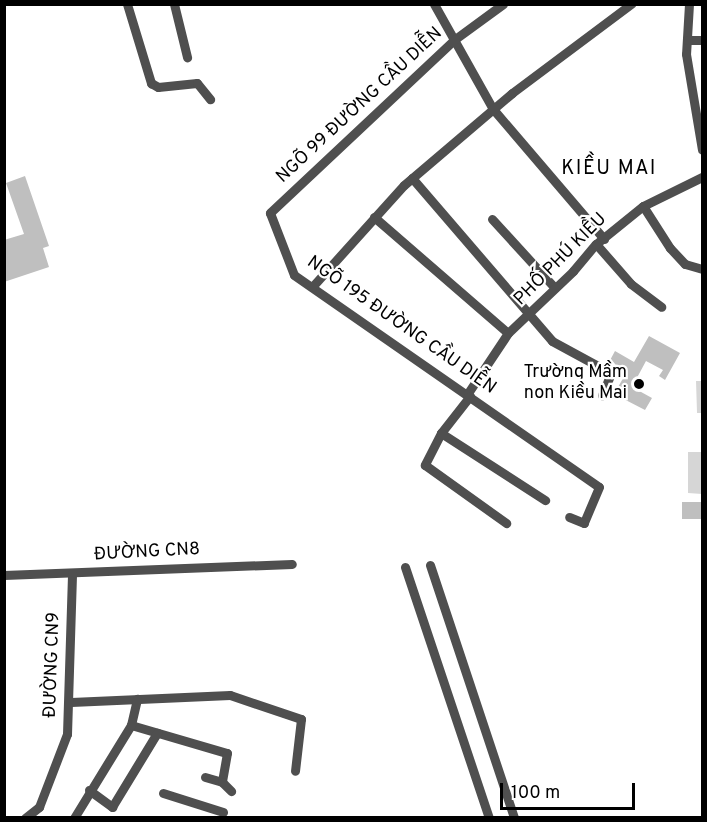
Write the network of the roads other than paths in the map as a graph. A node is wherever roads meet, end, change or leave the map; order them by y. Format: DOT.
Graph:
graph roads {
  1 [pos="127,4"];
  2 [pos="174,4"];
  3 [pos="434,4"];
  4 [pos="502,4"];
  5 [pos="631,4"];
  6 [pos="689,4"];
  7 [pos="455,39"];
  8 [pos="687,40"];
  9 [pos="702,40"];
  10 [pos="187,57"];
  11 [pos="210,99"];
  12 [pos="493,109"];
  13 [pos="702,150"];
  14 [pos="702,177"];
  15 [pos="412,178"];
  16 [pos="643,206"];
  17 [pos="270,213"];
  18 [pos="374,217"];
  19 [pos="492,219"];
  20 [pos="600,242"];
  21 [pos="702,269"];
  22 [pos="312,287"];
  23 [pos="555,288"];
  24 [pos="661,307"];
  25 [pos="530,315"];
  26 [pos="508,333"];
  27 [pos="469,394"];
  28 [pos="602,395"];
  29 [pos="441,433"];
  30 [pos="545,500"];
  31 [pos="569,517"];
  32 [pos="506,523"];
  33 [pos="292,564"];
  34 [pos="430,565"];
  35 [pos="405,567"];
  36 [pos="72,573"];
  37 [pos="4,575"];
  38 [pos="137,699"];
  39 [pos="71,702"];
  40 [pos="131,725"];
  41 [pos="157,733"];
  42 [pos="295,771"];
  43 [pos="205,777"];
  44 [pos="222,782"];
  45 [pos="89,790"];
  46 [pos="231,791"];
  47 [pos="163,793"];
  48 [pos="223,812"];
  49 [pos="25,818"];
  50 [pos="74,818"];
  51 [pos="489,818"];
  52 [pos="514,818"];
  1 -- 11 [label="street"];
  2 -- 10 [label="street"];
  3 -- 7 [label="street"];
  4 -- 7 [label="street, NGÕ 99 ĐƯỜNG CẦU DIỄN"];
  5 -- 12 [label="street"];
  6 -- 8 [label="street"];
  7 -- 12 [label="street"];
  7 -- 17 [label="street, NGÕ 99 ĐƯỜNG CẦU DIỄN"];
  8 -- 9 [label="street"];
  8 -- 13 [label="street"];
  12 -- 15 [label="street"];
  12 -- 20 [label="street"];
  14 -- 16 [label="street, PHỐ PHÚ KIỀU"];
  15 -- 18 [label="street"];
  15 -- 25 [label="street"];
  16 -- 20 [label="street, PHỐ PHÚ KIỀU"];
  16 -- 21 [label="street"];
  17 -- 22 [label="street, NGÕ 195 ĐƯỜNG CẦU DIỄN"];
  18 -- 22 [label="street"];
  18 -- 26 [label="street"];
  19 -- 23 [label="street"];
  20 -- 23 [label="street, PHỐ PHÚ KIỀU"];
  20 -- 24 [label="street"];
  22 -- 27 [label="street, NGÕ 195 ĐƯỜNG CẦU DIỄN"];
  23 -- 25 [label="street, PHỐ PHÚ KIỀU"];
  25 -- 26 [label="street, PHỐ PHÚ KIỀU"];
  25 -- 28 [label="street"];
  26 -- 27 [label="street, PHỐ PHÚ KIỀU"];
  27 -- 29 [label="street, PHỐ PHÚ KIỀU"];
  27 -- 31 [label="street, NGÕ 195 ĐƯỜNG CẦU DIỄN"];
  29 -- 30 [label="street"];
  29 -- 32 [label="street, PHỐ PHÚ KIỀU"];
  33 -- 36 [label="street, ĐƯỜNG CN8"];
  34 -- 52 [label="street"];
  35 -- 51 [label="street"];
  36 -- 37 [label="street, ĐƯỜNG CN8"];
  36 -- 39 [label="street, ĐƯỜNG CN9"];
  38 -- 39 [label="street"];
  38 -- 40 [label="street"];
  38 -- 42 [label="street"];
  39 -- 49 [label="street, ĐƯỜNG CN9"];
  40 -- 41 [label="street"];
  40 -- 45 [label="street"];
  41 -- 44 [label="street"];
  41 -- 45 [label="street"];
  43 -- 44 [label="street"];
  44 -- 46 [label="street"];
  45 -- 50 [label="street"];
  47 -- 48 [label="street"];
}
